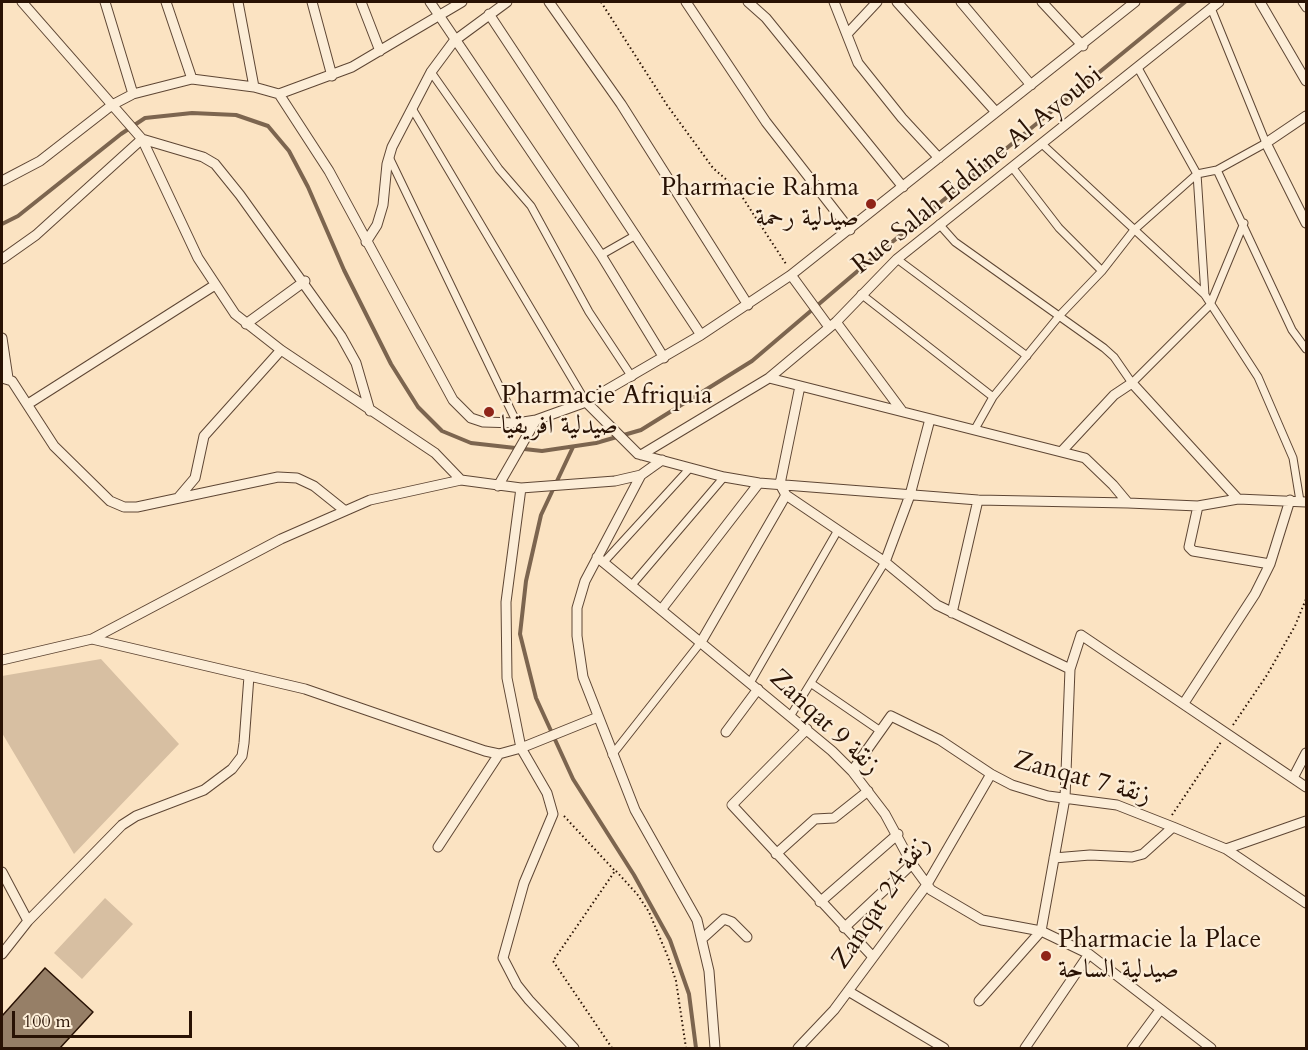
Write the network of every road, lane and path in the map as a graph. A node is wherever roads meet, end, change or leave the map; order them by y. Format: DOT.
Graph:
graph roads {
  1 [pos="22,2"];
  2 [pos="105,2"];
  3 [pos="166,2"];
  4 [pos="238,2"];
  5 [pos="312,2"];
  6 [pos="361,2"];
  7 [pos="430,2"];
  8 [pos="462,2"];
  9 [pos="507,2"];
  10 [pos="549,2"];
  11 [pos="601,2"];
  12 [pos="686,2"];
  13 [pos="748,2"];
  14 [pos="834,2"];
  15 [pos="877,2"];
  16 [pos="897,2"];
  17 [pos="961,2"];
  18 [pos="1042,2"];
  19 [pos="1219,2"];
  20 [pos="1260,2"];
  21 [pos="1302,2"];
  22 [pos="1132,3"];
  23 [pos="491,8"];
  24 [pos="1306,8"];
  25 [pos="1210,9"];
  26 [pos="439,18"];
  27 [pos="848,33"];
  28 [pos="454,41"];
  29 [pos="1083,46"];
  30 [pos="380,51"];
  31 [pos="1138,68"];
  32 [pos="431,72"];
  33 [pos="332,76"];
  34 [pos="192,79"];
  35 [pos="1306,81"];
  36 [pos="1031,85"];
  37 [pos="254,87"];
  38 [pos="133,94"];
  39 [pos="279,94"];
  40 [pos="112,105"];
  41 [pos="413,110"];
  42 [pos="996,112"];
  43 [pos="1306,116"];
  44 [pos="139,135"];
  45 [pos="1266,143"];
  46 [pos="1042,144"];
  47 [pos="389,157"];
  48 [pos="939,158"];
  49 [pos="1012,167"];
  50 [pos="1217,170"];
  51 [pos="1197,174"];
  52 [pos="2,182"];
  53 [pos="903,187"];
  54 [pos="1306,223"];
  55 [pos="939,224"];
  56 [pos="1244,224"];
  57 [pos="850,230"];
  58 [pos="1134,230"];
  59 [pos="636,236"];
  60 [pos="366,242"];
  61 [pos="601,255"];
  62 [pos="2,259"];
  63 [pos="897,259"];
  64 [pos="1102,271"];
  65 [pos="792,275"];
  66 [pos="305,281"];
  67 [pos="215,285"];
  68 [pos="861,294"];
  69 [pos="1204,295"];
  70 [pos="748,305"];
  71 [pos="1210,305"];
  72 [pos="1060,315"];
  73 [pos="246,324"];
  74 [pos="833,325"];
  75 [pos="701,335"];
  76 [pos="2,338"];
  77 [pos="1306,349"];
  78 [pos="281,350"];
  79 [pos="1027,356"];
  80 [pos="664,358"];
  81 [pos="632,377"];
  82 [pos="5,378"];
  83 [pos="769,378"];
  84 [pos="1132,382"];
  85 [pos="800,386"];
  86 [pos="993,398"];
  87 [pos="586,402"];
  88 [pos="28,404"];
  89 [pos="370,411"];
  90 [pos="902,411"];
  91 [pos="930,419"];
  92 [pos="536,420"];
  93 [pos="517,423"];
  94 [pos="975,429"];
  95 [pos="1062,451"];
  96 [pos="640,455"];
  97 [pos="662,460"];
  98 [pos="690,468"];
  99 [pos="640,475"];
  100 [pos="724,477"];
  101 [pos="461,480"];
  102 [pos="759,483"];
  103 [pos="780,483"];
  104 [pos="498,486"];
  105 [pos="521,488"];
  106 [pos="786,495"];
  107 [pos="910,495"];
  108 [pos="178,498"];
  109 [pos="1239,500"];
  110 [pos="1290,500"];
  111 [pos="978,501"];
  112 [pos="1303,501"];
  113 [pos="1128,503"];
  114 [pos="1198,506"];
  115 [pos="344,510"];
  116 [pos="838,530"];
  117 [pos="600,560"];
  118 [pos="885,562"];
  119 [pos="1270,564"];
  120 [pos="631,586"];
  121 [pos="1306,598"];
  122 [pos="661,610"];
  123 [pos="952,613"];
  124 [pos="92,639"];
  125 [pos="701,642"];
  126 [pos="2,660"];
  127 [pos="1070,669"];
  128 [pos="249,676"];
  129 [pos="750,682"];
  130 [pos="812,684"];
  131 [pos="758,689"];
  132 [pos="1184,703"];
  133 [pos="790,715"];
  134 [pos="598,717"];
  135 [pos="807,729"];
  136 [pos="879,730"];
  137 [pos="726,732"];
  138 [pos="1226,735"];
  139 [pos="521,748"];
  140 [pos="499,753"];
  141 [pos="1306,753"];
  142 [pos="612,755"];
  143 [pos="852,771"];
  144 [pos="991,774"];
  145 [pos="1293,778"];
  146 [pos="1306,787"];
  147 [pos="868,791"];
  148 [pos="1065,798"];
  149 [pos="552,804"];
  150 [pos="1306,822"];
  151 [pos="1169,826"];
  152 [pos="898,834"];
  153 [pos="438,847"];
  154 [pos="1226,849"];
  155 [pos="776,855"];
  156 [pos="1054,858"];
  157 [pos="912,864"];
  158 [pos="615,871"];
  159 [pos="2,872"];
  160 [pos="926,886"];
  161 [pos="820,902"];
  162 [pos="1306,903"];
  163 [pos="28,921"];
  164 [pos="844,928"];
  165 [pos="1041,932"];
  166 [pos="747,937"];
  167 [pos="702,939"];
  168 [pos="2,954"];
  169 [pos="1089,954"];
  170 [pos="873,957"];
  171 [pos="848,991"];
  172 [pos="979,1001"];
  173 [pos="1161,1010"];
  174 [pos="574,1048"];
  175 [pos="612,1048"];
  176 [pos="686,1048"];
  177 [pos="714,1048"];
  178 [pos="798,1048"];
  179 [pos="944,1048"];
  180 [pos="1025,1048"];
  181 [pos="1132,1048"];
  182 [pos="1211,1048"];
  1 -- 40 [label="street"];
  2 -- 38 [label="street"];
  3 -- 34 [label="street"];
  4 -- 37 [label="street"];
  5 -- 33 [label="street"];
  6 -- 30 [label="street"];
  7 -- 26 [label="street"];
  8 -- 26 [label="street"];
  9 -- 23 [label="street"];
  10 -- 70 [label="street"];
  11 -- 65 [label="path"];
  12 -- 57 [label="street"];
  13 -- 53 [label="street"];
  14 -- 27 [label="street"];
  15 -- 27 [label="street"];
  16 -- 42 [label="street"];
  17 -- 36 [label="street"];
  18 -- 29 [label="street"];
  19 -- 25 [label="street, Rue Salah Eddine Al Ayoubi"];
  20 -- 35 [label="street"];
  21 -- 24 [label="street"];
  22 -- 29 [label="street"];
  23 -- 28 [label="street"];
  23 -- 59 [label="street"];
  25 -- 31 [label="street, Rue Salah Eddine Al Ayoubi"];
  25 -- 45 [label="street"];
  26 -- 28 [label="street"];
  26 -- 30 [label="street"];
  27 -- 48 [label="street"];
  28 -- 32 [label="street"];
  28 -- 61 [label="street"];
  29 -- 36 [label="street"];
  30 -- 33 [label="street"];
  31 -- 46 [label="street, Rue Salah Eddine Al Ayoubi"];
  31 -- 51 [label="street"];
  32 -- 41 [label="street"];
  32 -- 81 [label="street"];
  33 -- 39 [label="street"];
  34 -- 37 [label="street"];
  34 -- 38 [label="street"];
  36 -- 42 [label="street"];
  37 -- 39 [label="street"];
  38 -- 40 [label="street"];
  39 -- 60 [label="street"];
  40 -- 44 [label="street"];
  40 -- 52 [label="street"];
  41 -- 47 [label="street"];
  41 -- 87 [label="street"];
  42 -- 48 [label="street"];
  43 -- 45 [label="street"];
  44 -- 62 [label="street"];
  44 -- 66 [label="street"];
  44 -- 67 [label="street"];
  45 -- 50 [label="street"];
  45 -- 54 [label="street"];
  46 -- 49 [label="street, Rue Salah Eddine Al Ayoubi"];
  46 -- 58 [label="street"];
  47 -- 60 [label="street"];
  47 -- 93 [label="street"];
  48 -- 53 [label="street"];
  49 -- 55 [label="street, Rue Salah Eddine Al Ayoubi"];
  49 -- 64 [label="street"];
  50 -- 51 [label="street"];
  50 -- 56 [label="street"];
  51 -- 58 [label="street"];
  51 -- 69 [label="street"];
  53 -- 57 [label="street"];
  55 -- 63 [label="street, Rue Salah Eddine Al Ayoubi"];
  55 -- 72 [label="street"];
  56 -- 71 [label="street"];
  56 -- 77 [label="street"];
  57 -- 65 [label="street"];
  58 -- 64 [label="street"];
  58 -- 69 [label="street"];
  59 -- 61 [label="street"];
  59 -- 75 [label="street"];
  60 -- 93 [label="street"];
  61 -- 80 [label="street"];
  63 -- 68 [label="street, Rue Salah Eddine Al Ayoubi"];
  63 -- 79 [label="street"];
  64 -- 72 [label="street"];
  65 -- 70 [label="street"];
  65 -- 74 [label="street"];
  66 -- 73 [label="street"];
  66 -- 89 [label="street"];
  67 -- 73 [label="street"];
  67 -- 88 [label="street"];
  68 -- 74 [label="street, Rue Salah Eddine Al Ayoubi"];
  68 -- 86 [label="street"];
  69 -- 71 [label="street"];
  70 -- 75 [label="street"];
  71 -- 84 [label="street"];
  71 -- 112 [label="street"];
  72 -- 79 [label="street"];
  72 -- 84 [label="street"];
  73 -- 78 [label="street"];
  74 -- 83 [label="street, Rue Salah Eddine Al Ayoubi"];
  74 -- 90 [label="street"];
  75 -- 80 [label="street"];
  76 -- 82 [label="street"];
  78 -- 89 [label="street"];
  78 -- 108 [label="street"];
  79 -- 86 [label="street"];
  80 -- 81 [label="street"];
  81 -- 87 [label="street"];
  82 -- 88 [label="street"];
  83 -- 85 [label="street"];
  83 -- 96 [label="street, Rue Salah Eddine Al Ayoubi"];
  84 -- 95 [label="street"];
  84 -- 109 [label="street"];
  85 -- 90 [label="street"];
  85 -- 103 [label="street"];
  86 -- 94 [label="street"];
  87 -- 92 [label="street"];
  87 -- 96 [label="street"];
  88 -- 108 [label="street"];
  89 -- 101 [label="street"];
  90 -- 91 [label="street"];
  91 -- 94 [label="street"];
  91 -- 107 [label="street"];
  92 -- 93 [label="street"];
  92 -- 104 [label="street"];
  94 -- 95 [label="street"];
  95 -- 113 [label="street"];
  96 -- 97 [label="street"];
  97 -- 98 [label="street"];
  97 -- 99 [label="street"];
  98 -- 100 [label="street"];
  98 -- 117 [label="street"];
  99 -- 105 [label="street"];
  99 -- 117 [label="street"];
  100 -- 102 [label="street"];
  100 -- 120 [label="street"];
  101 -- 104 [label="street"];
  101 -- 115 [label="street"];
  102 -- 103 [label="street"];
  102 -- 122 [label="street"];
  103 -- 106 [label="street"];
  103 -- 107 [label="street"];
  104 -- 105 [label="street"];
  105 -- 139 [label="street"];
  106 -- 116 [label="street"];
  106 -- 125 [label="street"];
  107 -- 111 [label="street"];
  107 -- 118 [label="street"];
  108 -- 115 [label="street"];
  109 -- 110 [label="street"];
  109 -- 114 [label="street"];
  110 -- 112 [label="street"];
  110 -- 119 [label="street"];
  111 -- 113 [label="street"];
  111 -- 123 [label="street"];
  113 -- 114 [label="street"];
  114 -- 119 [label="street"];
  115 -- 124 [label="street"];
  116 -- 118 [label="street"];
  116 -- 129 [label="street"];
  117 -- 120 [label="street, Zanqat 9 زنقة"];
  117 -- 134 [label="street"];
  118 -- 123 [label="street"];
  118 -- 130 [label="street"];
  119 -- 132 [label="street"];
  120 -- 122 [label="street, Zanqat 9 زنقة"];
  121 -- 138 [label="path"];
  122 -- 125 [label="street, Zanqat 9 زنقة"];
  123 -- 127 [label="street"];
  124 -- 126 [label="street"];
  124 -- 128 [label="street"];
  125 -- 129 [label="street, Zanqat 9 زنقة"];
  125 -- 142 [label="street"];
  127 -- 132 [label="street"];
  127 -- 148 [label="street"];
  128 -- 140 [label="street"];
  128 -- 163 [label="street"];
  129 -- 131 [label="street, Zanqat 9 زنقة"];
  130 -- 133 [label="street"];
  130 -- 136 [label="street"];
  131 -- 133 [label="street, Zanqat 9 زنقة"];
  131 -- 137 [label="street"];
  132 -- 138 [label="street"];
  133 -- 135 [label="street, Zanqat 9 زنقة"];
  134 -- 139 [label="street"];
  134 -- 142 [label="street"];
  135 -- 143 [label="street, Zanqat 9 زنقة"];
  135 -- 155 [label="street"];
  136 -- 143 [label="street"];
  136 -- 144 [label="street, Zanqat 7 زنقة"];
  138 -- 145 [label="street"];
  138 -- 151 [label="path"];
  139 -- 140 [label="street"];
  139 -- 149 [label="street"];
  140 -- 153 [label="street"];
  141 -- 145 [label="street"];
  142 -- 167 [label="street"];
  143 -- 147 [label="street, Zanqat 9 زنقة"];
  144 -- 148 [label="street, Zanqat 7 زنقة"];
  144 -- 160 [label="street, Zanqat 24 زنقة"];
  145 -- 146 [label="street"];
  147 -- 152 [label="street, Zanqat 9 زنقة"];
  147 -- 155 [label="street"];
  148 -- 151 [label="street, Zanqat 7 زنقة"];
  148 -- 156 [label="street"];
  149 -- 158 [label="path"];
  149 -- 174 [label="street"];
  150 -- 154 [label="street"];
  151 -- 154 [label="street, Zanqat 7 زنقة"];
  151 -- 156 [label="street"];
  152 -- 157 [label="street, Zanqat 9 زنقة"];
  152 -- 161 [label="street"];
  154 -- 162 [label="street, Zanqat 7 زنقة"];
  155 -- 161 [label="street"];
  156 -- 165 [label="street"];
  157 -- 160 [label="street, Zanqat 9 زنقة"];
  157 -- 164 [label="street"];
  158 -- 175 [label="path"];
  158 -- 176 [label="path"];
  159 -- 163 [label="street"];
  160 -- 165 [label="street, Zanqat 9 زنقة"];
  160 -- 170 [label="street, Zanqat 24 زنقة"];
  161 -- 164 [label="street"];
  163 -- 168 [label="street"];
  164 -- 170 [label="street"];
  165 -- 169 [label="street, Zanqat 9 زنقة"];
  165 -- 172 [label="street"];
  166 -- 167 [label="street"];
  167 -- 177 [label="street"];
  169 -- 173 [label="street, Zanqat 9 زنقة"];
  169 -- 180 [label="street"];
  170 -- 171 [label="street, Zanqat 24 زنقة"];
  171 -- 178 [label="street, Zanqat 24 زنقة"];
  171 -- 179 [label="street"];
  173 -- 181 [label="street"];
  173 -- 182 [label="street, Zanqat 9 زنقة"];
}
